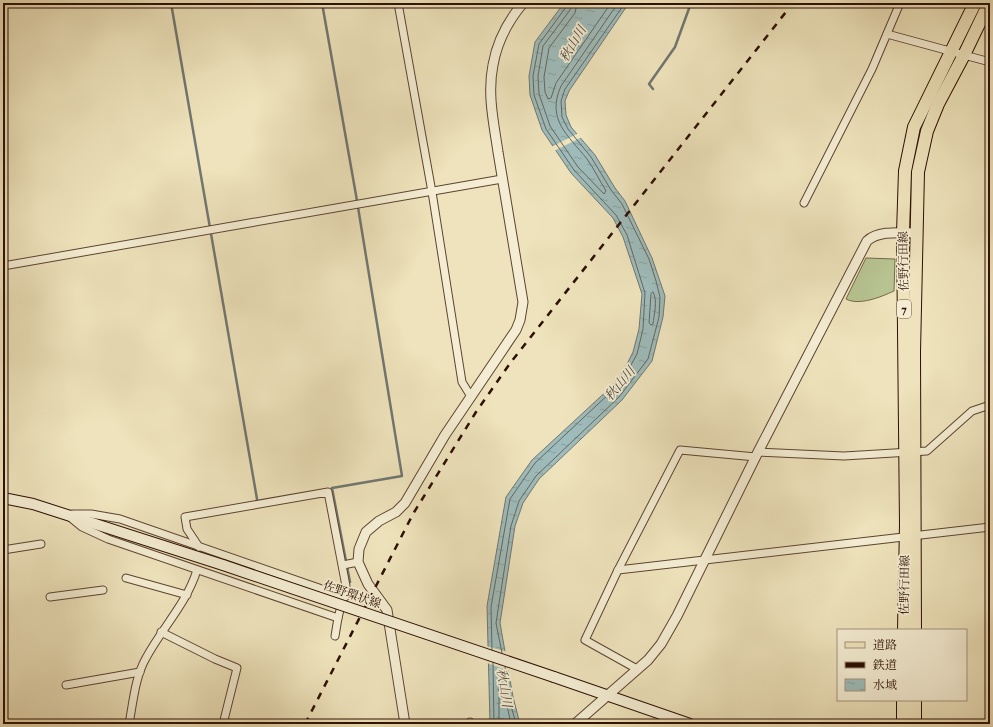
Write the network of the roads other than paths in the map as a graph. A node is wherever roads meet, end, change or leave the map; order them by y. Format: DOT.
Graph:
graph roads {
  1 [pos="398,3"];
  2 [pos="523,3"];
  3 [pos="900,3"];
  4 [pos="975,3"];
  5 [pos="989,3"];
  6 [pos="887,34"];
  7 [pos="950,51"];
  8 [pos="964,55"];
  9 [pos="990,62"];
  10 [pos="502,179"];
  11 [pos="432,192"];
  12 [pos="804,203"];
  13 [pos="903,233"];
  14 [pos="916,233"];
  15 [pos="3,266"];
  16 [pos="470,395"];
  17 [pos="990,406"];
  18 [pos="910,453"];
  19 [pos="757,455"];
  20 [pos="3,498"];
  21 [pos="66,514"];
  22 [pos="990,527"];
  23 [pos="910,536"];
  24 [pos="41,544"];
  25 [pos="199,547"];
  26 [pos="3,550"];
  27 [pos="704,560"];
  28 [pos="358,562"];
  29 [pos="343,565"];
  30 [pos="197,570"];
  31 [pos="618,570"];
  32 [pos="126,578"];
  33 [pos="103,590"];
  34 [pos="187,596"];
  35 [pos="50,597"];
  36 [pos="345,597"];
  37 [pos="338,618"];
  38 [pos="904,629"];
  39 [pos="915,629"];
  40 [pos="161,632"];
  41 [pos="334,636"];
  42 [pos="638,669"];
  43 [pos="140,672"];
  44 [pos="66,685"];
  45 [pos="607,696"];
  46 [pos="903,701"];
  47 [pos="915,701"];
  48 [pos="129,724"];
  49 [pos="223,724"];
  50 [pos="405,724"];
  51 [pos="575,724"];
  52 [pos="690,724"];
  53 [pos="903,724"];
  54 [pos="915,724"];
  1 -- 11 [label="street"];
  2 -- 10 [label="street"];
  3 -- 6 [label="street"];
  4 -- 7 [label="main road, 佐野行田線 / 7"];
  5 -- 8 [label="main road, 佐野行田線 / 7"];
  6 -- 7 [label="street"];
  6 -- 12 [label="street"];
  7 -- 8 [label="street"];
  7 -- 13 [label="main road, 佐野行田線 / 7"];
  8 -- 9 [label="street"];
  8 -- 14 [label="main road, 佐野行田線 / 7"];
  10 -- 11 [label="street"];
  10 -- 16 [label="street"];
  11 -- 15 [label="street"];
  11 -- 16 [label="street"];
  13 -- 14 [label="street"];
  13 -- 18 [label="main road, 佐野行田線 / 7"];
  13 -- 19 [label="street"];
  14 -- 18 [label="main road, 佐野行田線 / 7"];
  16 -- 28 [label="street"];
  17 -- 18 [label="street"];
  18 -- 19 [label="street"];
  18 -- 23 [label="main road, 佐野行田線 / 7"];
  19 -- 27 [label="street"];
  19 -- 31 [label="street"];
  20 -- 21 [label="main road, 佐野環状線"];
  21 -- 25 [label="street"];
  21 -- 30 [label="street"];
  21 -- 45 [label="main road, 佐野環状線, bridge"];
  22 -- 23 [label="street"];
  23 -- 27 [label="street"];
  23 -- 38 [label="main road, 佐野行田線 / 7"];
  23 -- 39 [label="main road, 佐野行田線 / 7"];
  24 -- 26 [label="street"];
  25 -- 29 [label="street"];
  25 -- 36 [label="street"];
  27 -- 31 [label="street"];
  27 -- 42 [label="street"];
  28 -- 29 [label="street"];
  28 -- 50 [label="street"];
  29 -- 36 [label="street"];
  30 -- 34 [label="street"];
  30 -- 37 [label="street"];
  31 -- 42 [label="street"];
  32 -- 34 [label="street"];
  33 -- 35 [label="street"];
  34 -- 40 [label="street"];
  36 -- 37 [label="street"];
  37 -- 41 [label="street"];
  40 -- 43 [label="street"];
  40 -- 49 [label="street"];
  42 -- 45 [label="street"];
  43 -- 44 [label="street"];
  43 -- 48 [label="street"];
  45 -- 51 [label="street"];
  45 -- 52 [label="main road, 佐野環状線"];
  46 -- 53 [label="main road"];
  47 -- 54 [label="main road"];
}
